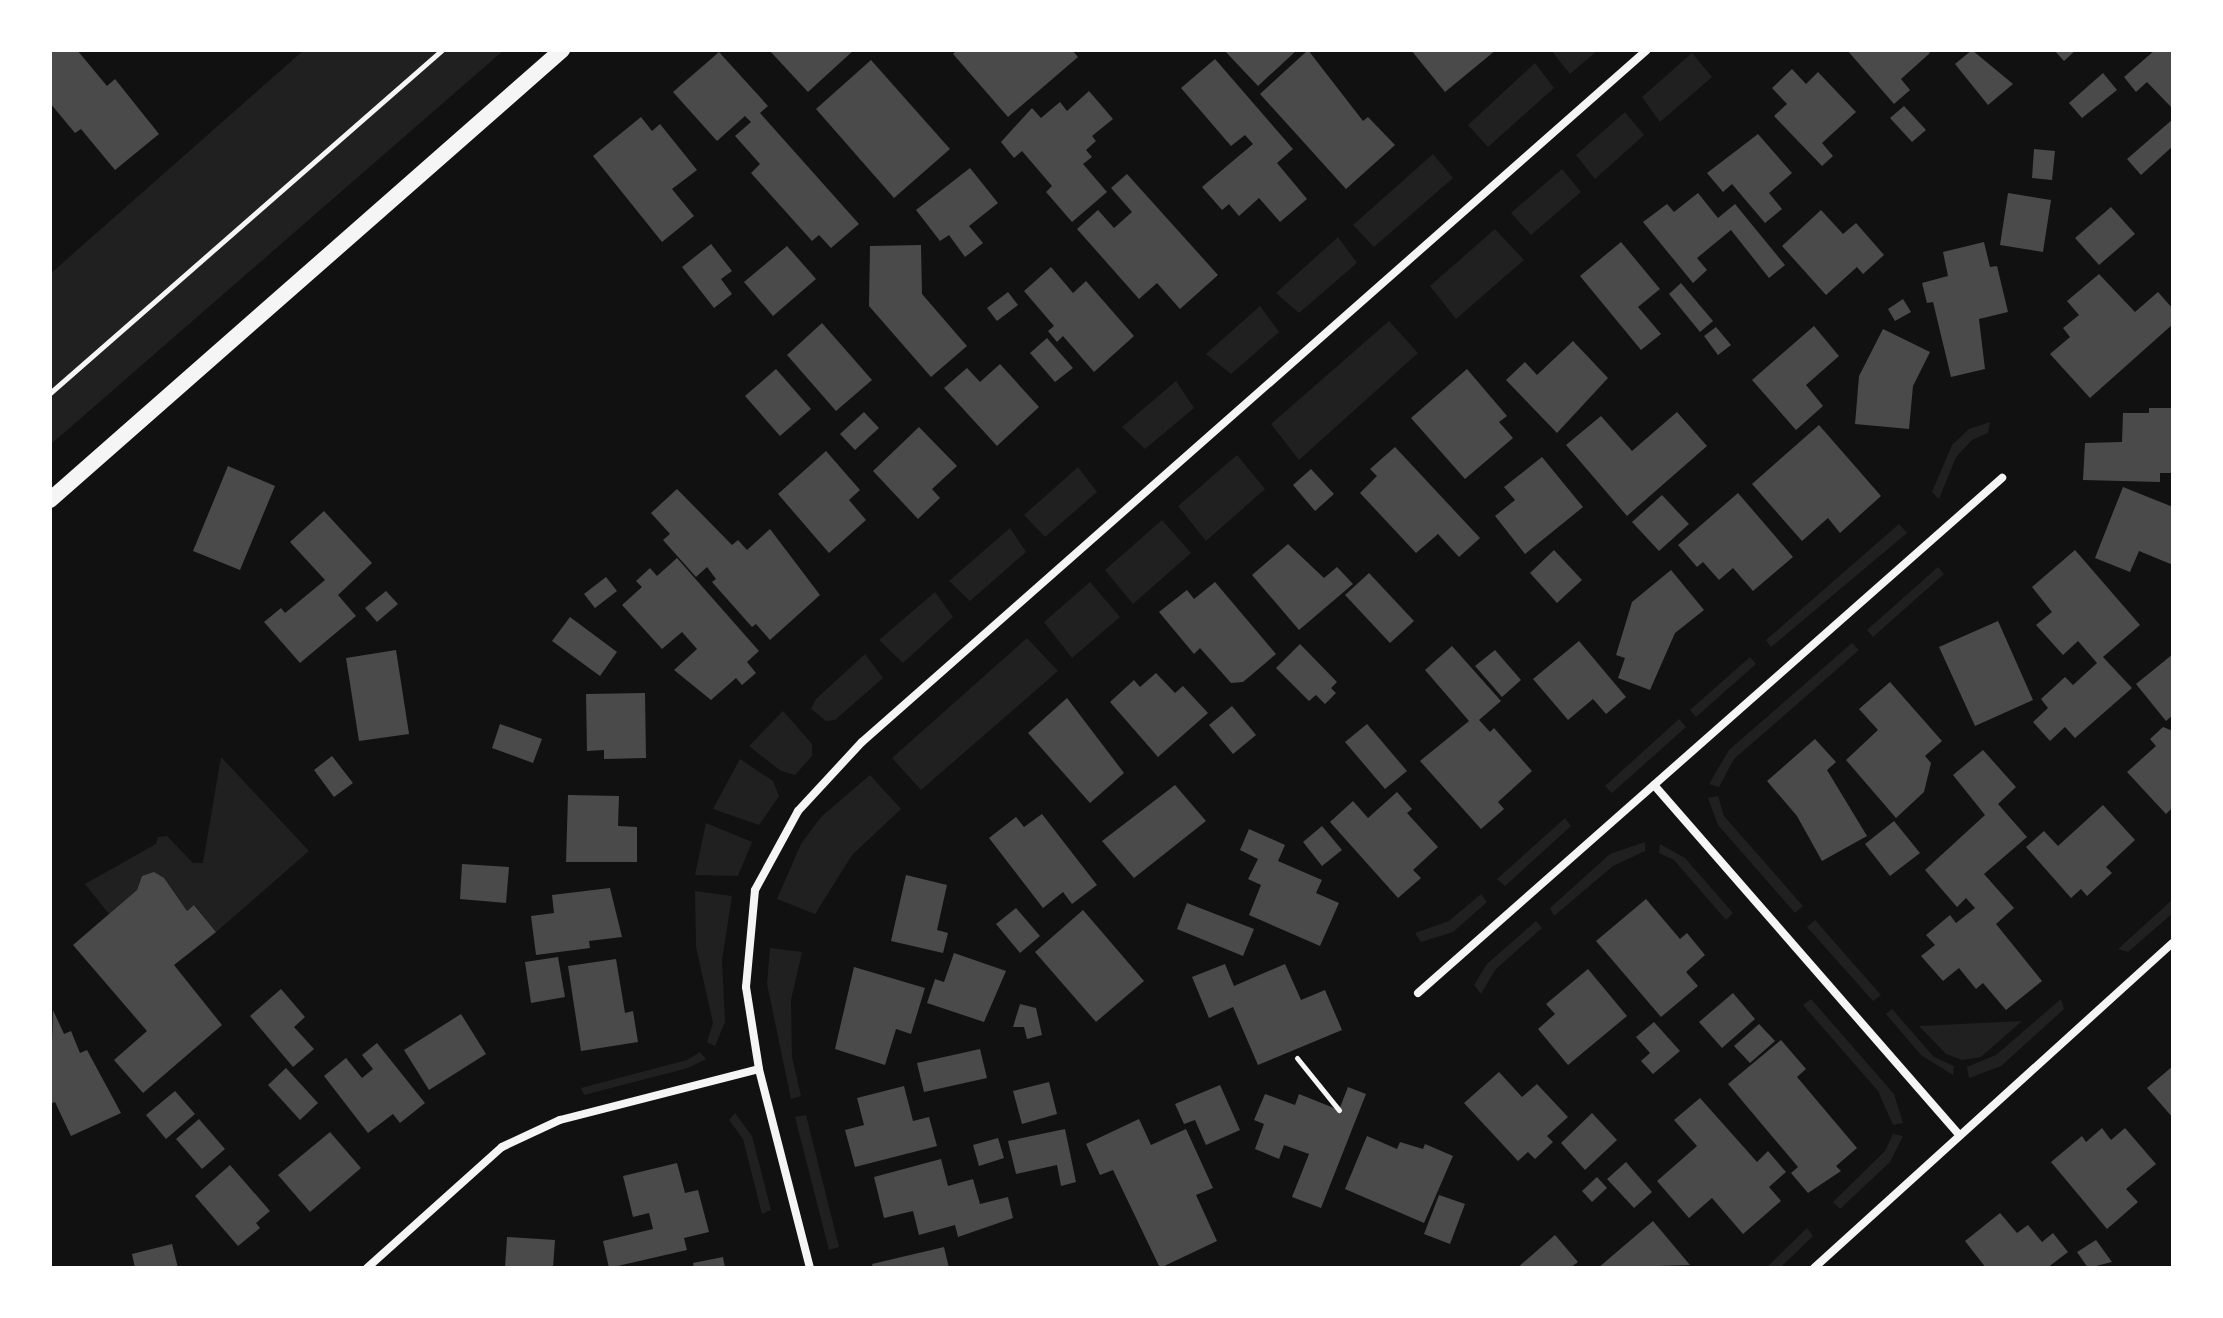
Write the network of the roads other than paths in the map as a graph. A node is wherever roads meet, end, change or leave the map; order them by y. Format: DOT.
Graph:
graph roads {
  1 [pos="562,50"];
  2 [pos="1647,50"];
  3 [pos="2002,478"];
  4 [pos="50,500"];
  5 [pos="1654,785"];
  6 [pos="2173,943"];
  7 [pos="1418,993"];
  8 [pos="759,1069"];
  9 [pos="1958,1133"];
  10 [pos="367,1268"];
  11 [pos="810,1268"];
  12 [pos="1814,1268"];
  1 -- 4 [label="main road"];
  2 -- 8 [label="street"];
  3 -- 5 [label="street"];
  5 -- 7 [label="street"];
  5 -- 9 [label="street"];
  6 -- 9 [label="street"];
  8 -- 10 [label="street"];
  8 -- 11 [label="street"];
  9 -- 12 [label="street"];
}
